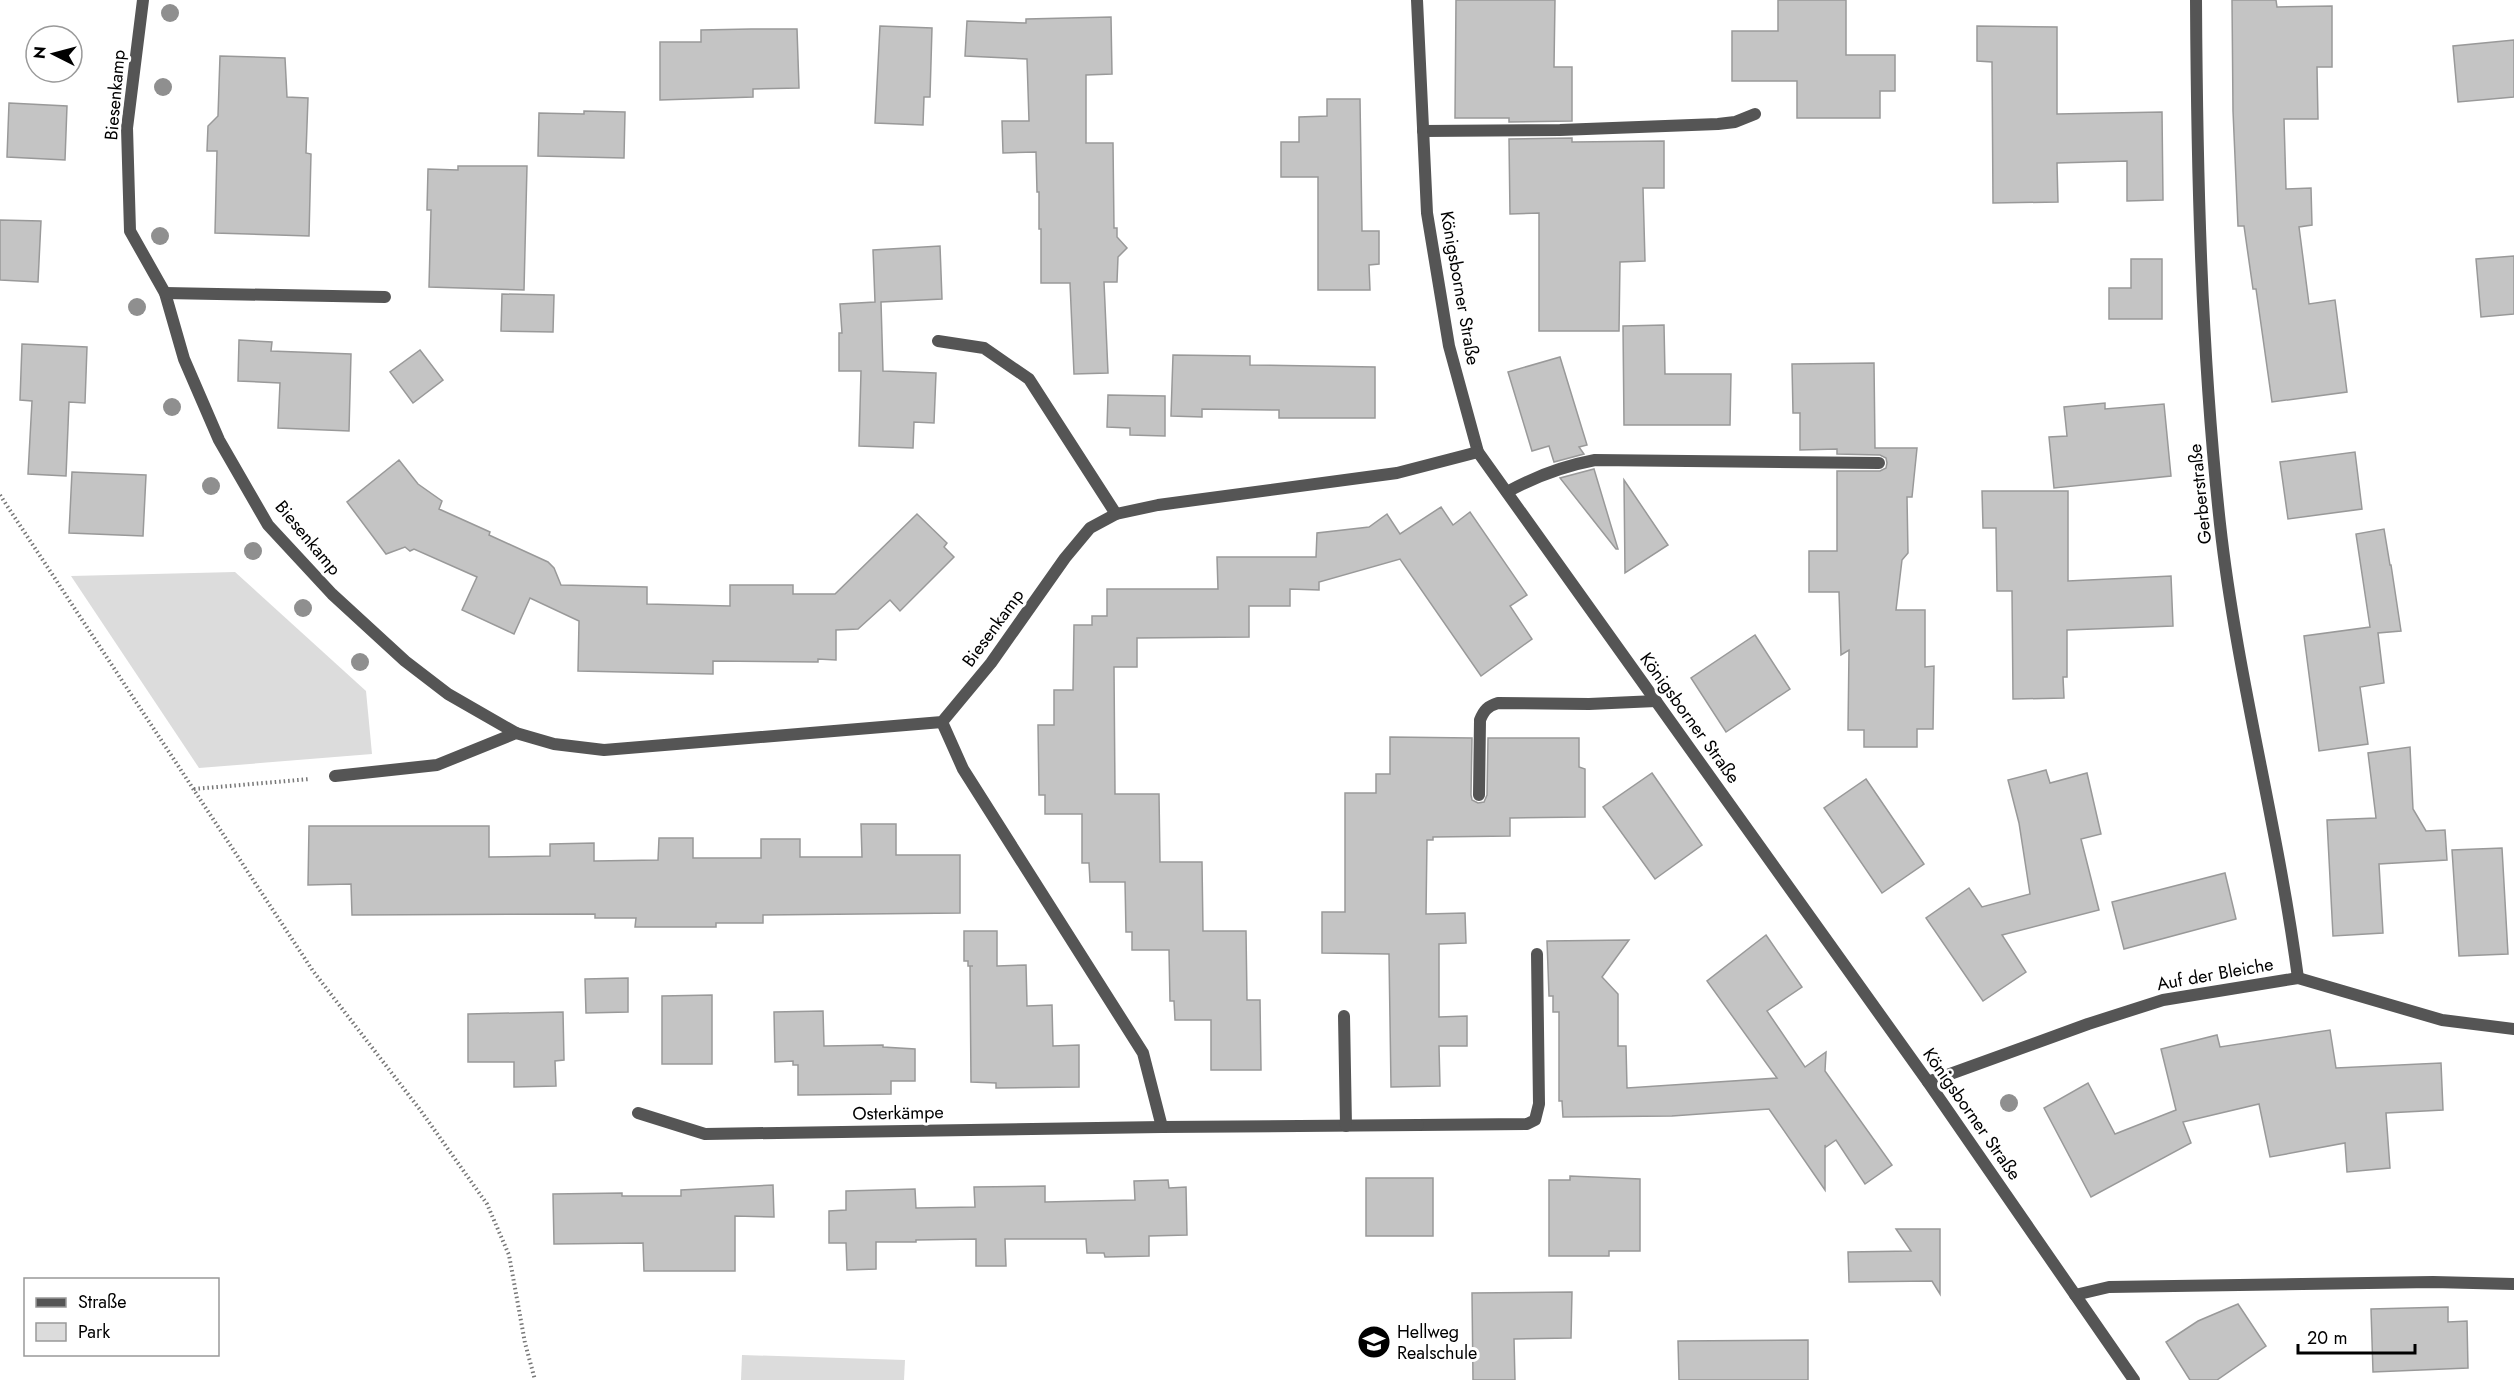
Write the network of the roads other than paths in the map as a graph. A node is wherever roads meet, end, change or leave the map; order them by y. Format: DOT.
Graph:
graph roads {
  1 [pos="143,0"];
  2 [pos="1417,0"];
  3 [pos="2196,0"];
  4 [pos="1755,114"];
  5 [pos="1424,131"];
  6 [pos="165,293"];
  7 [pos="385,297"];
  8 [pos="938,341"];
  9 [pos="1478,452"];
  10 [pos="1879,463"];
  11 [pos="1507,492"];
  12 [pos="1116,514"];
  13 [pos="1656,700"];
  14 [pos="942,722"];
  15 [pos="516,733"];
  16 [pos="335,777"];
  17 [pos="1479,795"];
  18 [pos="1537,954"];
  19 [pos="2298,978"];
  20 [pos="1344,1016"];
  21 [pos="2514,1029"];
  22 [pos="1928,1082"];
  23 [pos="638,1113"];
  24 [pos="1346,1126"];
  25 [pos="1162,1127"];
  26 [pos="2514,1284"];
  27 [pos="2075,1295"];
  28 [pos="2134,1380"];
  1 -- 6 [label="street, Biesenkamp"];
  2 -- 5 [label="street, Königsborner Straße"];
  3 -- 19 [label="street, Gerberstraße"];
  4 -- 5 [label="street"];
  5 -- 9 [label="street, Königsborner Straße"];
  6 -- 7 [label="street"];
  6 -- 15 [label="street, Biesenkamp"];
  8 -- 12 [label="street"];
  9 -- 11 [label="street, Königsborner Straße"];
  9 -- 12 [label="street, Biesenkamp"];
  10 -- 11 [label="street"];
  11 -- 13 [label="street, Königsborner Straße"];
  12 -- 14 [label="street, Biesenkamp"];
  13 -- 17 [label="street"];
  13 -- 22 [label="street, Königsborner Straße"];
  14 -- 15 [label="street, Biesenkamp"];
  14 -- 25 [label="street"];
  15 -- 16 [label="street"];
  18 -- 24 [label="street, Osterkämpe"];
  19 -- 21 [label="street, Auf der Bleiche"];
  19 -- 22 [label="street, Auf der Bleiche"];
  20 -- 24 [label="street"];
  22 -- 27 [label="street, Königsborner Straße"];
  23 -- 25 [label="street, Osterkämpe"];
  24 -- 25 [label="street, Osterkämpe"];
  26 -- 27 [label="street"];
  27 -- 28 [label="street, Königsborner Straße"];
}
